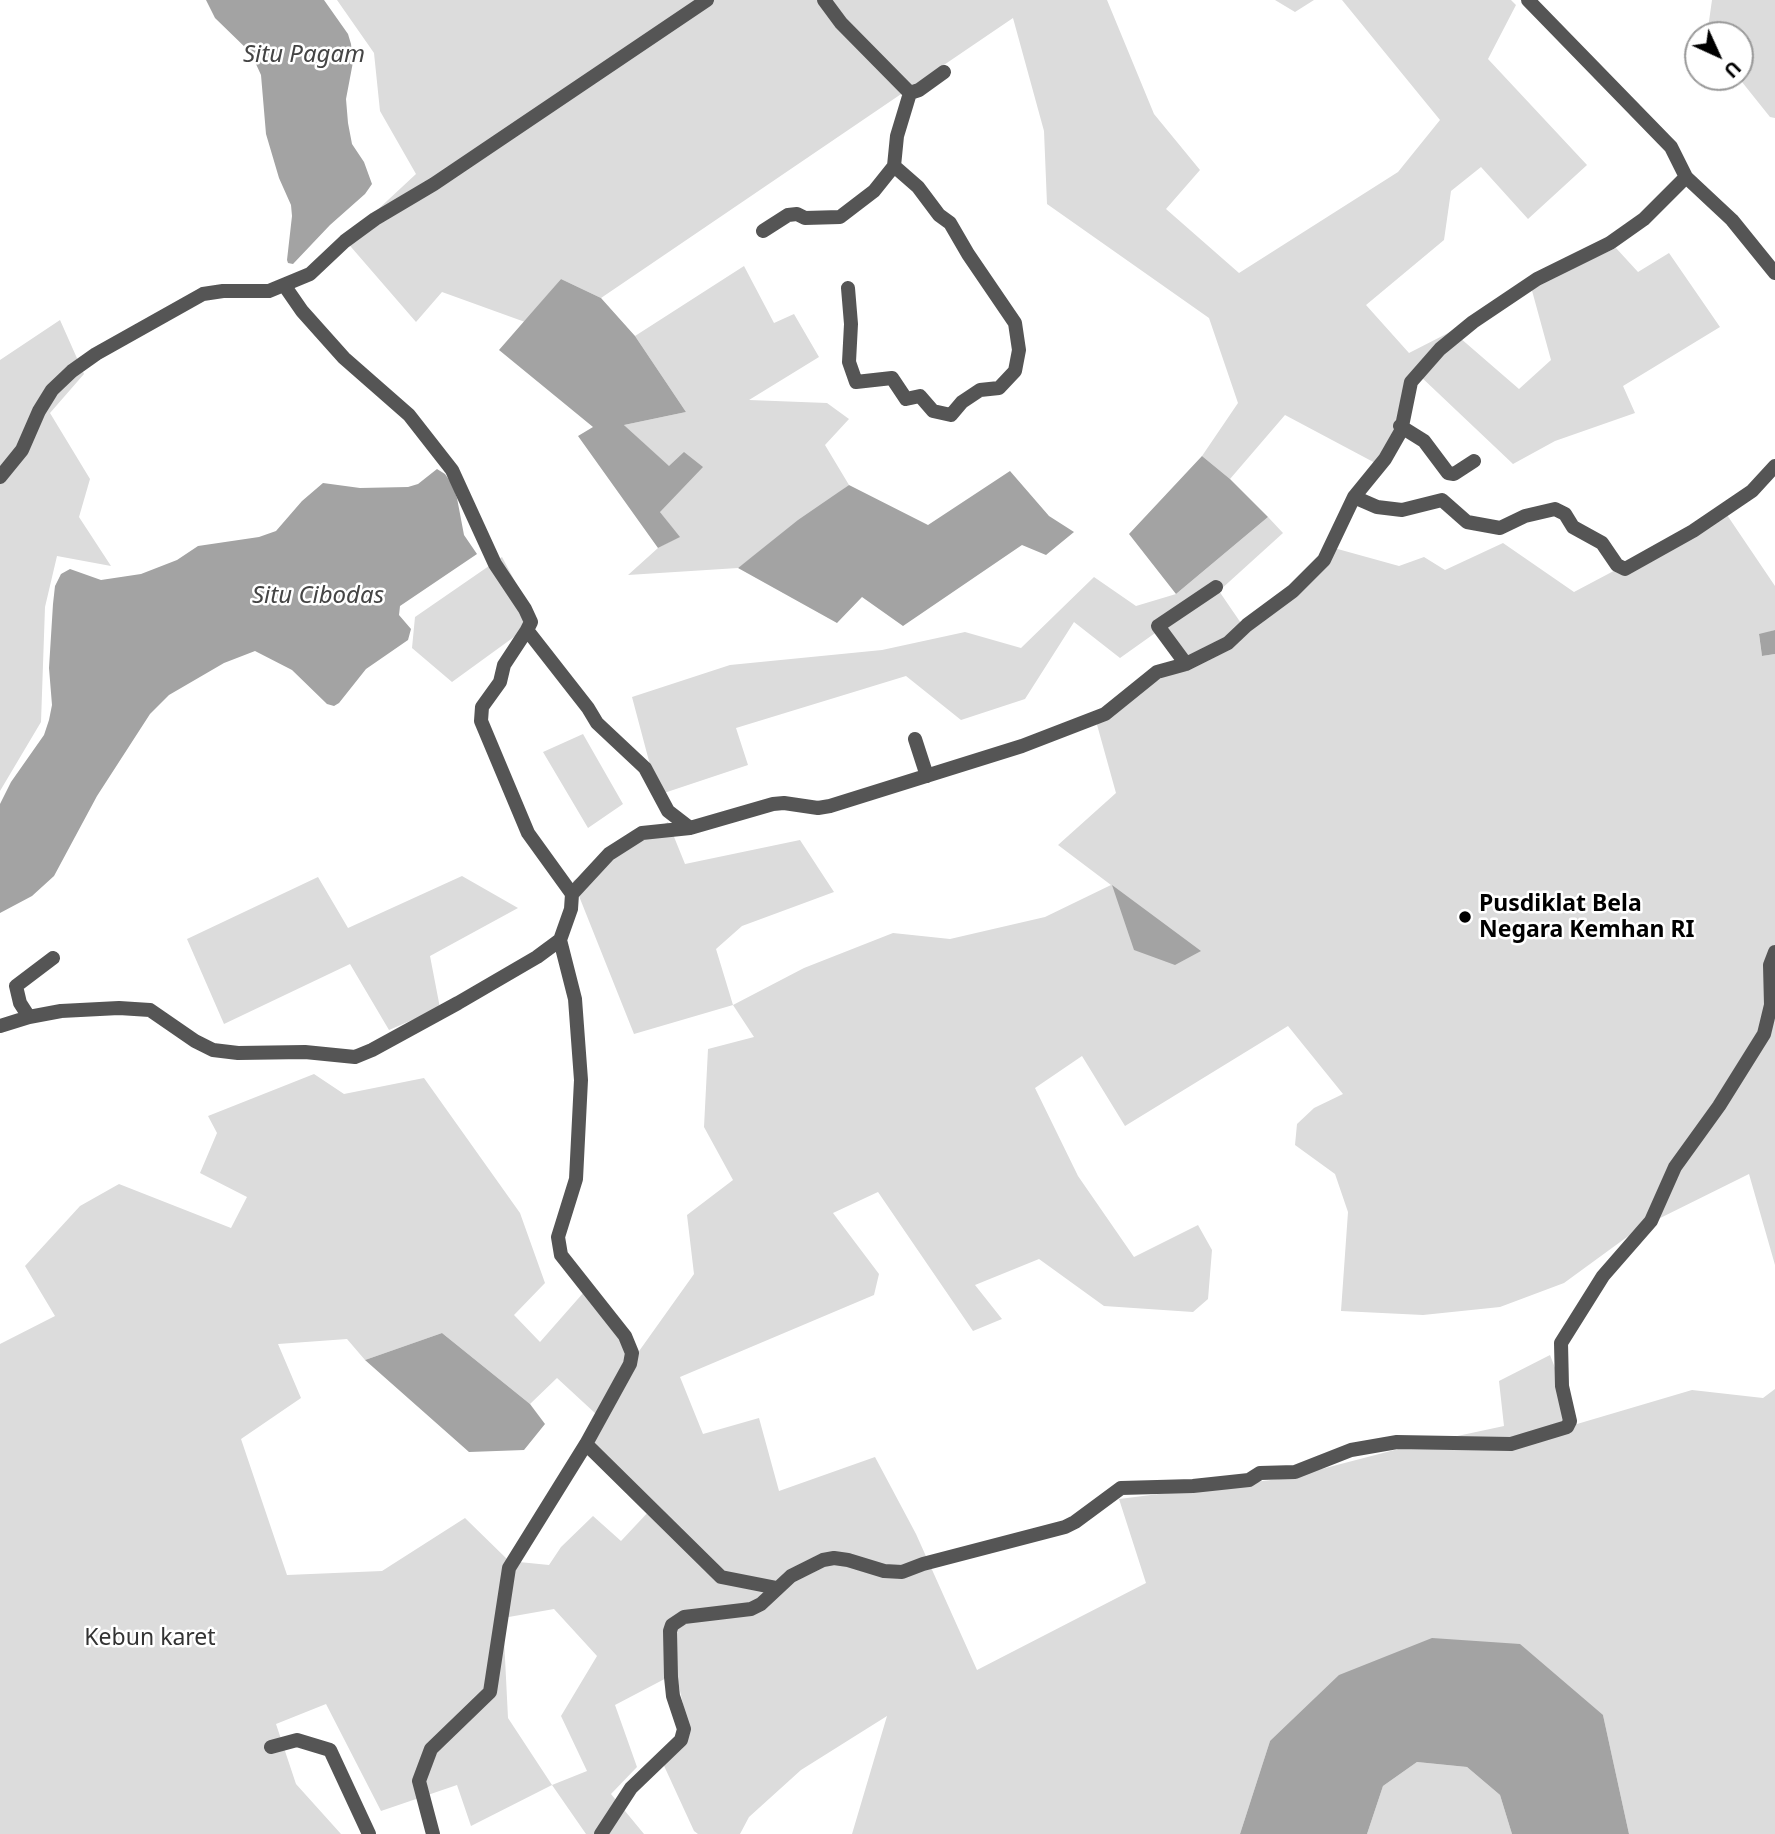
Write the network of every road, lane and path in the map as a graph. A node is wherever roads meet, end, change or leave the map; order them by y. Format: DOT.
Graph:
graph roads {
  1 [pos="706,0"];
  2 [pos="824,0"];
  3 [pos="1528,0"];
  4 [pos="944,72"];
  5 [pos="910,93"];
  6 [pos="894,166"];
  7 [pos="1686,177"];
  8 [pos="763,231"];
  9 [pos="1775,273"];
  10 [pos="284,285"];
  11 [pos="848,288"];
  12 [pos="1400,426"];
  13 [pos="1474,461"];
  14 [pos="1775,466"];
  15 [pos="0,477"];
  16 [pos="1354,497"];
  17 [pos="1216,587"];
  18 [pos="527,630"];
  19 [pos="1186,664"];
  20 [pos="915,739"];
  21 [pos="927,776"];
  22 [pos="690,828"];
  23 [pos="572,894"];
  24 [pos="560,940"];
  25 [pos="1775,952"];
  26 [pos="53,958"];
  27 [pos="29,1017"];
  28 [pos="0,1026"];
  29 [pos="586,1444"];
  30 [pos="777,1588"];
  31 [pos="271,1747"];
  32 [pos="369,1834"];
  33 [pos="433,1834"];
  34 [pos="601,1834"];
  1 -- 10 [label="street"];
  2 -- 5 [label="street"];
  3 -- 7 [label="street"];
  4 -- 5 [label="street"];
  5 -- 6 [label="street"];
  6 -- 8 [label="street"];
  6 -- 11 [label="street"];
  7 -- 9 [label="street"];
  7 -- 12 [label="street"];
  10 -- 15 [label="street"];
  10 -- 18 [label="street"];
  12 -- 13 [label="street"];
  12 -- 16 [label="street"];
  14 -- 16 [label="street"];
  16 -- 19 [label="street"];
  17 -- 19 [label="street"];
  18 -- 22 [label="street"];
  18 -- 23 [label="street"];
  19 -- 21 [label="street"];
  20 -- 21 [label="street"];
  21 -- 22 [label="street"];
  22 -- 23 [label="street"];
  23 -- 24 [label="street"];
  24 -- 27 [label="street"];
  24 -- 29 [label="street"];
  25 -- 30 [label="street"];
  26 -- 27 [label="street"];
  27 -- 28 [label="street"];
  29 -- 30 [label="street"];
  29 -- 33 [label="street"];
  30 -- 34 [label="street"];
  31 -- 32 [label="street"];
}
